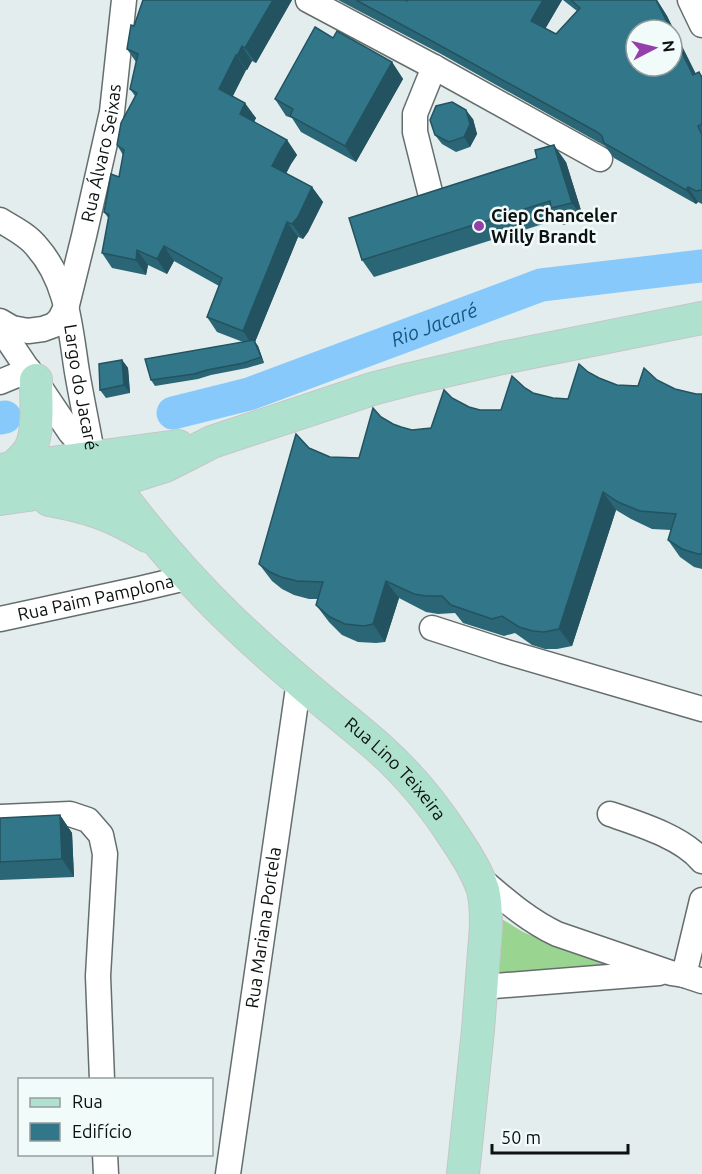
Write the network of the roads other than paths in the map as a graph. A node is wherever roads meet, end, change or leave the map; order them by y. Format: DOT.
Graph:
graph roads {
  1 [pos="124,0"];
  2 [pos="142,0"];
  3 [pos="308,0"];
  4 [pos="690,0"];
  5 [pos="702,25"];
  6 [pos="119,45"];
  7 [pos="434,67"];
  8 [pos="600,159"];
  9 [pos="430,192"];
  10 [pos="0,220"];
  11 [pos="67,305"];
  12 [pos="702,318"];
  13 [pos="0,321"];
  14 [pos="0,327"];
  15 [pos="33,375"];
  16 [pos="0,382"];
  17 [pos="212,442"];
  18 [pos="93,458"];
  19 [pos="8,483"];
  20 [pos="111,483"];
  21 [pos="163,546"];
  22 [pos="190,577"];
  23 [pos="0,619"];
  24 [pos="432,628"];
  25 [pos="299,681"];
  26 [pos="702,709"];
  27 [pos="609,814"];
  28 [pos="0,816"];
  29 [pos="702,861"];
  30 [pos="477,876"];
  31 [pos="702,900"];
  32 [pos="686,976"];
  33 [pos="482,987"];
  34 [pos="102,1078"];
  35 [pos="105,1156"];
  36 [pos="106,1174"];
  37 [pos="228,1174"];
  38 [pos="463,1174"];
  1 -- 6 [label="street, Rua Álvaro Seixas"];
  2 -- 6 [label="street"];
  3 -- 7 [label="street"];
  4 -- 5 [label="street"];
  6 -- 11 [label="street, Rua Álvaro Seixas"];
  7 -- 8 [label="street"];
  7 -- 9 [label="street"];
  10 -- 11 [label="street, Largo do Jacaré"];
  11 -- 13 [label="street"];
  11 -- 18 [label="street, Largo do Jacaré"];
  12 -- 17 [label="main road"];
  14 -- 15 [label="street, Largo do Jacaré"];
  15 -- 16 [label="street"];
  15 -- 18 [label="street, Largo do Jacaré"];
  15 -- 19 [label="main road"];
  17 -- 18 [label="main road"];
  17 -- 20 [label="main road"];
  18 -- 19 [label="main road"];
  18 -- 20 [label="main road, Rua Lino Teixeira"];
  19 -- 20 [label="main road"];
  19 -- 21 [label="main road"];
  20 -- 21 [label="main road, Rua Lino Teixeira"];
  21 -- 22 [label="main road, Rua Lino Teixeira"];
  22 -- 23 [label="street, Rua Paim Pamplona"];
  22 -- 25 [label="main road, Rua Lino Teixeira"];
  24 -- 26 [label="street"];
  25 -- 30 [label="main road, Rua Lino Teixeira"];
  25 -- 37 [label="street, Rua Mariana Portela"];
  27 -- 29 [label="street"];
  28 -- 34 [label="street"];
  30 -- 32 [label="street"];
  30 -- 33 [label="main road, Rua Lino Teixeira"];
  31 -- 32 [label="street"];
  32 -- 33 [label="street"];
  33 -- 38 [label="main road, Rua Lino Teixeira"];
  35 -- 36 [label="street"];
}
